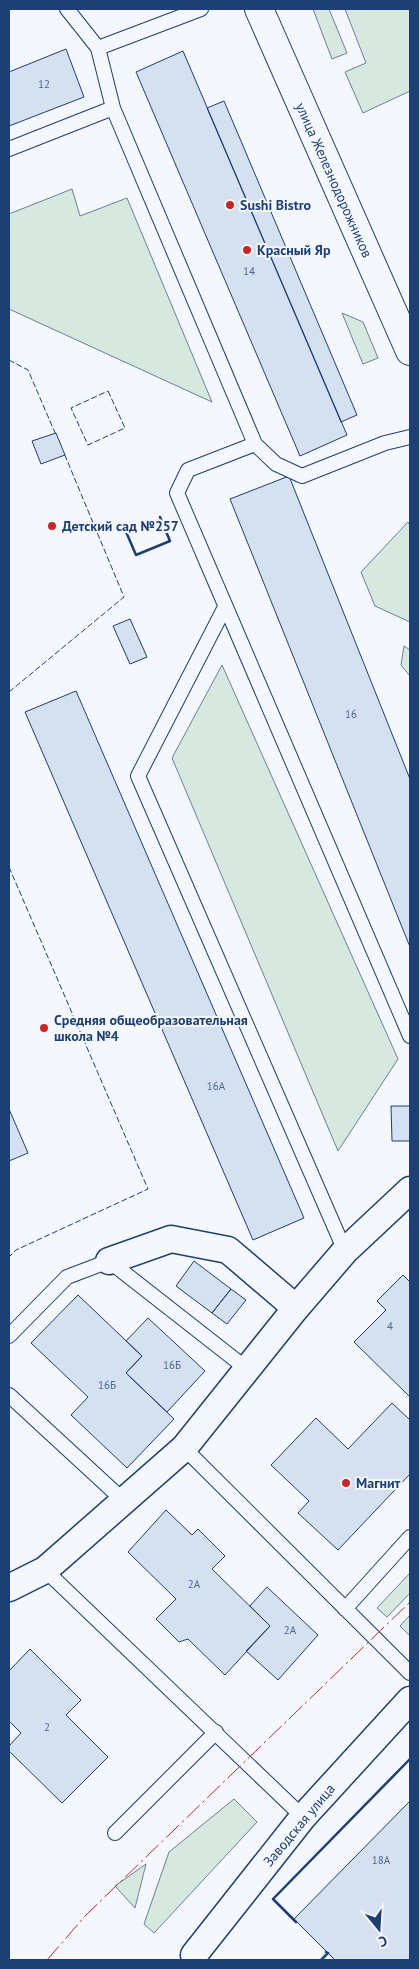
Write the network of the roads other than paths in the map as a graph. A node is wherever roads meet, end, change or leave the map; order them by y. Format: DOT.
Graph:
graph roads {
  1 [pos="67,9"];
  2 [pos="201,9"];
  3 [pos="259,9"];
  4 [pos="98,48"];
  5 [pos="113,108"];
  6 [pos="9,149"];
  7 [pos="410,351"];
  8 [pos="410,437"];
  9 [pos="255,444"];
  10 [pos="226,607"];
  11 [pos="410,1036"];
  12 [pos="410,1190"];
  13 [pos="345,1251"];
  14 [pos="109,1261"];
  15 [pos="296,1308"];
  16 [pos="9,1336"];
  17 [pos="247,1369"];
  18 [pos="9,1395"];
  19 [pos="184,1448"];
  20 [pos="124,1501"];
  21 [pos="410,1537"];
  22 [pos="45,1570"];
  23 [pos="9,1588"];
  24 [pos="345,1609"];
  25 [pos="410,1673"];
  26 [pos="410,1700"];
  27 [pos="216,1732"];
  28 [pos="304,1817"];
  29 [pos="115,1833"];
  30 [pos="194,1955"];
  1 -- 4 [label="lane"];
  2 -- 4 [label="lane"];
  3 -- 7 [label="street, улица Железнодорожников"];
  4 -- 5 [label="lane"];
  5 -- 6 [label="lane"];
  5 -- 9 [label="lane"];
  8 -- 9 [label="lane"];
  9 -- 10 [label="lane"];
  10 -- 11 [label="lane"];
  10 -- 13 [label="lane"];
  12 -- 13 [label="street"];
  13 -- 15 [label="street"];
  14 -- 15 [label="street"];
  14 -- 16 [label="lane"];
  14 -- 17 [label="lane"];
  15 -- 17 [label="street"];
  17 -- 19 [label="street"];
  18 -- 20 [label="lane"];
  19 -- 20 [label="street"];
  19 -- 24 [label="lane"];
  20 -- 22 [label="street"];
  21 -- 24 [label="lane"];
  22 -- 23 [label="street"];
  22 -- 27 [label="lane"];
  24 -- 25 [label="lane"];
  26 -- 28 [label="street, Заводская улица"];
  27 -- 28 [label="lane"];
  27 -- 29 [label="lane"];
  28 -- 30 [label="street, Заводская улица"];
}
